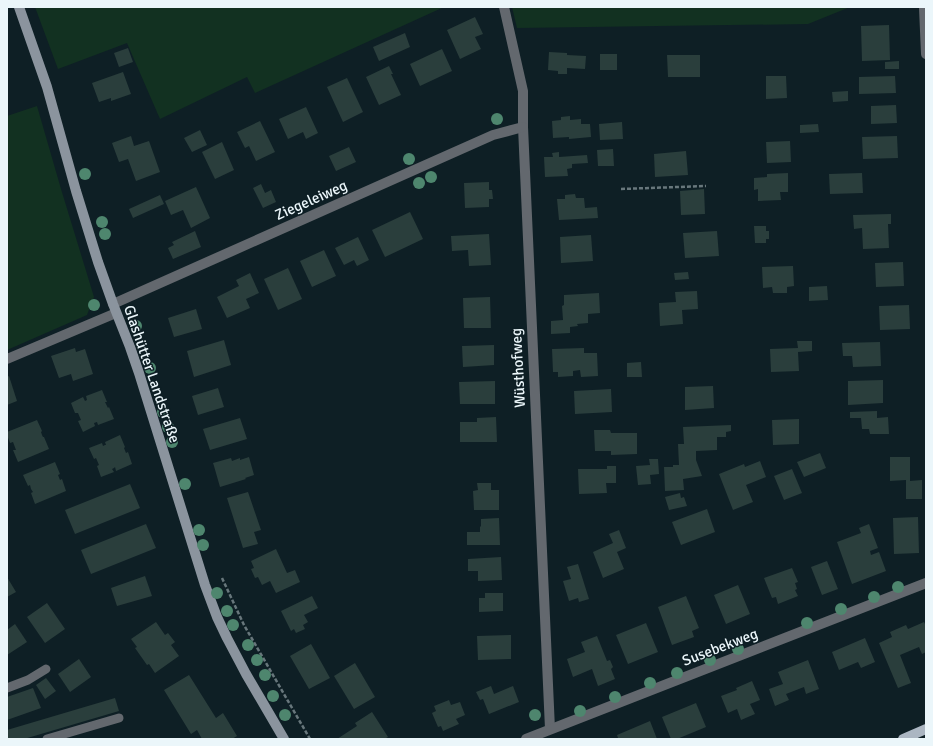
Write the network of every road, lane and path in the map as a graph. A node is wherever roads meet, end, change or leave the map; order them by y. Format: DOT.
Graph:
graph roads {
  1 [pos="19,7"];
  2 [pos="504,7"];
  3 [pos="924,8"];
  4 [pos="926,54"];
  5 [pos="522,127"];
  6 [pos="706,186"];
  7 [pos="621,189"];
  8 [pos="115,309"];
  9 [pos="7,359"];
  10 [pos="222,578"];
  11 [pos="926,583"];
  12 [pos="46,669"];
  13 [pos="7,688"];
  14 [pos="119,718"];
  15 [pos="550,729"];
  16 [pos="926,730"];
  17 [pos="47,739"];
  18 [pos="284,739"];
  19 [pos="310,739"];
  20 [pos="526,739"];
  21 [pos="903,739"];
  1 -- 8 [label="street, Glashütter Landstraße"];
  2 -- 5 [label="street, Wüsthofweg"];
  3 -- 4 [label="street"];
  5 -- 8 [label="street, Ziegeleiweg"];
  5 -- 15 [label="street, Wüsthofweg"];
  6 -- 7 [label="path"];
  8 -- 9 [label="street, Ziegeleiweg"];
  8 -- 18 [label="street, Glashütter Landstraße"];
  10 -- 19 [label="path"];
  11 -- 15 [label="street, Susebekweg"];
  12 -- 13 [label="lane"];
  14 -- 17 [label="lane"];
  15 -- 20 [label="street, Susebekweg"];
  16 -- 21 [label="main road"];
}
